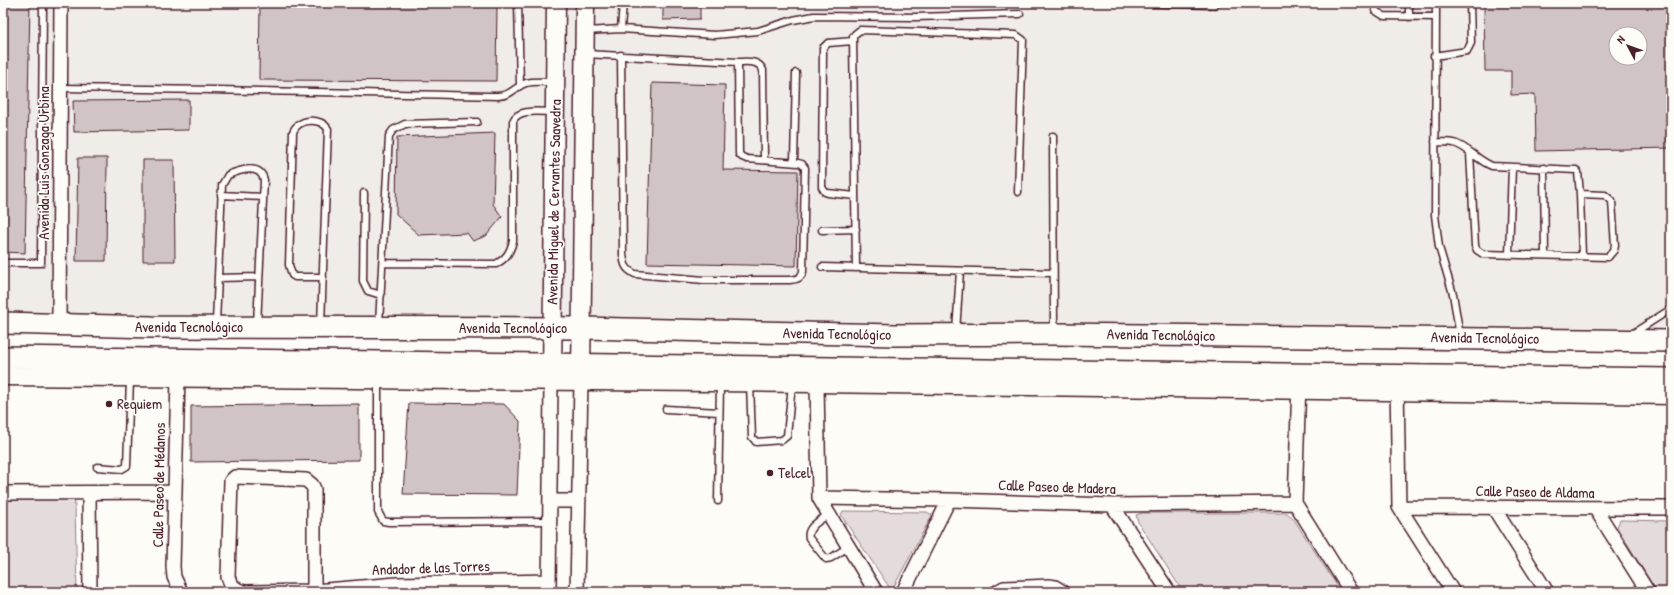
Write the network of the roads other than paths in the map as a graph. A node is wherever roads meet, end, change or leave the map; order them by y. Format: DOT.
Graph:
graph roads {
  1 [pos="43,3"];
  2 [pos="61,3"];
  3 [pos="518,3"];
  4 [pos="556,3"];
  5 [pos="585,3"];
  6 [pos="623,3"];
  7 [pos="1135,3"];
  8 [pos="1217,3"];
  9 [pos="1375,3"];
  10 [pos="1409,3"];
  11 [pos="1436,3"];
  12 [pos="1470,3"];
  13 [pos="1020,14"];
  14 [pos="1409,17"];
  15 [pos="1435,17"];
  16 [pos="621,29"];
  17 [pos="585,31"];
  18 [pos="853,41"];
  19 [pos="584,54"];
  20 [pos="621,55"];
  21 [pos="1434,56"];
  22 [pos="738,62"];
  23 [pos="796,74"];
  24 [pos="556,82"];
  25 [pos="520,86"];
  26 [pos="60,88"];
  27 [pos="555,112"];
  28 [pos="477,122"];
  29 [pos="1053,136"];
  30 [pos="1435,142"];
  31 [pos="1470,153"];
  32 [pos="764,160"];
  33 [pos="794,162"];
  34 [pos="1512,167"];
  35 [pos="1544,168"];
  36 [pos="1018,192"];
  37 [pos="364,193"];
  38 [pos="1580,194"];
  39 [pos="221,195"];
  40 [pos="263,196"];
  41 [pos="855,196"];
  42 [pos="856,229"];
  43 [pos="822,230"];
  44 [pos="1510,255"];
  45 [pos="1545,255"];
  46 [pos="1582,256"];
  47 [pos="3,263"];
  48 [pos="383,263"];
  49 [pos="822,267"];
  50 [pos="856,268"];
  51 [pos="960,271"];
  52 [pos="583,272"];
  53 [pos="554,273"];
  54 [pos="1053,273"];
  55 [pos="259,277"];
  56 [pos="323,277"];
  57 [pos="218,278"];
  58 [pos="381,295"];
  59 [pos="1671,308"];
  60 [pos="3,323"];
  61 [pos="59,324"];
  62 [pos="216,327"];
  63 [pos="257,327"];
  64 [pos="321,327"];
  65 [pos="378,328"];
  66 [pos="552,328"];
  67 [pos="582,328"];
  68 [pos="1054,334"];
  69 [pos="955,335"];
  70 [pos="1460,338"];
  71 [pos="1622,340"];
  72 [pos="1671,341"];
  73 [pos="3,357"];
  74 [pos="552,373"];
  75 [pos="581,373"];
  76 [pos="3,376"];
  77 [pos="130,378"];
  78 [pos="178,378"];
  79 [pos="378,379"];
  80 [pos="1671,379"];
  81 [pos="720,382"];
  82 [pos="750,382"];
  83 [pos="1299,382"];
  84 [pos="792,383"];
  85 [pos="817,383"];
  86 [pos="1397,383"];
  87 [pos="1671,395"];
  88 [pos="666,409"];
  89 [pos="719,412"];
  90 [pos="97,467"];
  91 [pos="175,492"];
  92 [pos="3,493"];
  93 [pos="89,493"];
  94 [pos="819,498"];
  95 [pos="949,500"];
  96 [pos="550,501"];
  97 [pos="579,501"];
  98 [pos="718,501"];
  99 [pos="1295,503"];
  100 [pos="1112,505"];
  101 [pos="1399,507"];
  102 [pos="1493,507"];
  103 [pos="1595,508"];
  104 [pos="1671,508"];
  105 [pos="829,514"];
  106 [pos="550,521"];
  107 [pos="848,547"];
  108 [pos="549,587"];
  109 [pos="314,591"];
  110 [pos="90,592"];
  111 [pos="181,592"];
  112 [pos="577,592"];
  113 [pos="876,592"];
  114 [pos="903,592"];
  115 [pos="997,592"];
  116 [pos="1062,592"];
  117 [pos="1169,592"];
  118 [pos="1351,592"];
  119 [pos="1453,592"];
  120 [pos="1547,592"];
  121 [pos="1648,592"];
  1 -- 47 [label="lane"];
  2 -- 26 [label="street, Avenida Luis Gonzaga Urbina"];
  3 -- 25 [label="lane"];
  4 -- 24 [label="street, Avenida Miguel de Cervantes Saavedra"];
  5 -- 17 [label="street, Avenida Miguel de Cervantes Saavedra"];
  6 -- 16 [label="lane"];
  7 -- 8 [label="lane"];
  9 -- 14 [label="lane"];
  10 -- 14 [label="lane"];
  11 -- 15 [label="lane"];
  12 -- 21 [label="lane"];
  13 -- 16 [label="lane"];
  14 -- 15 [label="lane"];
  15 -- 21 [label="lane"];
  16 -- 17 [label="lane"];
  17 -- 19 [label="street, Avenida Miguel de Cervantes Saavedra"];
  18 -- 36 [label="lane"];
  18 -- 41 [label="lane"];
  18 -- 41 [label="lane"];
  19 -- 20 [label="lane"];
  19 -- 52 [label="street, Avenida Miguel de Cervantes Saavedra"];
  20 -- 22 [label="lane"];
  20 -- 33 [label="lane"];
  21 -- 30 [label="lane"];
  22 -- 32 [label="lane"];
  22 -- 32 [label="lane"];
  23 -- 33 [label="lane"];
  24 -- 25 [label="lane"];
  24 -- 27 [label="street, Avenida Miguel de Cervantes Saavedra"];
  25 -- 26 [label="lane"];
  26 -- 61 [label="street, Avenida Luis Gonzaga Urbina"];
  27 -- 48 [label="lane"];
  27 -- 53 [label="street, Avenida Miguel de Cervantes Saavedra"];
  28 -- 48 [label="lane"];
  29 -- 54 [label="lane"];
  30 -- 31 [label="lane"];
  30 -- 70 [label="lane"];
  31 -- 34 [label="lane"];
  31 -- 44 [label="lane"];
  32 -- 33 [label="lane"];
  34 -- 35 [label="lane"];
  34 -- 44 [label="lane"];
  35 -- 38 [label="lane"];
  35 -- 45 [label="lane"];
  37 -- 58 [label="lane"];
  38 -- 46 [label="lane"];
  38 -- 46 [label="lane"];
  39 -- 40 [label="lane"];
  39 -- 40 [label="lane"];
  39 -- 57 [label="lane"];
  40 -- 55 [label="lane"];
  41 -- 42 [label="lane"];
  42 -- 43 [label="lane"];
  42 -- 50 [label="lane"];
  44 -- 45 [label="lane"];
  45 -- 46 [label="lane"];
  48 -- 58 [label="lane"];
  49 -- 50 [label="lane"];
  50 -- 51 [label="lane"];
  51 -- 54 [label="lane"];
  51 -- 69 [label="lane"];
  52 -- 53 [label="street"];
  52 -- 67 [label="street, Avenida Miguel de Cervantes Saavedra"];
  53 -- 66 [label="street, Avenida Miguel de Cervantes Saavedra"];
  54 -- 68 [label="lane"];
  55 -- 57 [label="lane"];
  55 -- 63 [label="lane"];
  56 -- 56 [label="lane"];
  56 -- 64 [label="lane"];
  57 -- 62 [label="lane"];
  58 -- 65 [label="lane"];
  59 -- 71 [label="lane"];
  60 -- 61 [label="main road, Avenida Tecnológico"];
  61 -- 62 [label="main road, Avenida Tecnológico"];
  62 -- 63 [label="main road, Avenida Tecnológico"];
  63 -- 64 [label="main road, Avenida Tecnológico"];
  64 -- 65 [label="main road, Avenida Tecnológico"];
  65 -- 66 [label="main road, Avenida Tecnológico"];
  66 -- 67 [label="main road, Avenida Tecnológico"];
  66 -- 74 [label="street, Avenida Miguel de Cervantes Saavedra"];
  67 -- 69 [label="main road, Avenida Tecnológico"];
  67 -- 75 [label="street, Avenida Miguel de Cervantes Saavedra"];
  68 -- 69 [label="main road, Avenida Tecnológico"];
  68 -- 70 [label="main road, Avenida Tecnológico"];
  70 -- 71 [label="main road, Avenida Tecnológico"];
  71 -- 72 [label="main road, Avenida Tecnológico"];
  73 -- 74 [label="main road, Avenida Tecnológico"];
  74 -- 75 [label="main road, Avenida Tecnológico"];
  74 -- 79 [label="street"];
  74 -- 96 [label="street, Avenida Miguel de Cervantes Saavedra"];
  75 -- 81 [label="street"];
  75 -- 83 [label="main road, Avenida Tecnológico"];
  75 -- 97 [label="street, Avenida Miguel de Cervantes Saavedra"];
  76 -- 77 [label="street"];
  77 -- 78 [label="street"];
  77 -- 90 [label="lane"];
  78 -- 79 [label="street"];
  78 -- 91 [label="street, Calle Paseo de Médanos"];
  79 -- 106 [label="lane"];
  80 -- 86 [label="main road, Avenida Tecnológico"];
  81 -- 82 [label="street"];
  81 -- 89 [label="lane"];
  82 -- 84 [label="street"];
  82 -- 84 [label="lane"];
  83 -- 85 [label="street"];
  83 -- 86 [label="main road, Avenida Tecnológico"];
  83 -- 99 [label="street"];
  84 -- 85 [label="street"];
  85 -- 94 [label="street"];
  86 -- 87 [label="street"];
  86 -- 101 [label="street"];
  88 -- 89 [label="lane"];
  89 -- 98 [label="lane"];
  91 -- 93 [label="street"];
  91 -- 111 [label="street, Calle Paseo de Médanos"];
  92 -- 93 [label="street"];
  93 -- 110 [label="street"];
  94 -- 95 [label="street, Calle Paseo de Madera"];
  94 -- 105 [label="street"];
  95 -- 100 [label="street, Calle Paseo de Madera"];
  95 -- 114 [label="street"];
  96 -- 97 [label="street"];
  96 -- 106 [label="street, Avenida Miguel de Cervantes Saavedra"];
  97 -- 112 [label="street, Avenida Miguel de Cervantes Saavedra"];
  99 -- 100 [label="street, Calle Paseo de Madera"];
  99 -- 118 [label="street"];
  100 -- 117 [label="street"];
  101 -- 102 [label="street, Calle Paseo de Aldama"];
  101 -- 119 [label="street"];
  102 -- 103 [label="street, Calle Paseo de Aldama"];
  102 -- 120 [label="street"];
  103 -- 104 [label="street, Calle Paseo de Aldama"];
  103 -- 121 [label="street"];
  105 -- 107 [label="street"];
  105 -- 107 [label="lane"];
  106 -- 108 [label="street, Avenida Miguel de Cervantes Saavedra"];
  107 -- 113 [label="street"];
  108 -- 109 [label="street, Andador de las Torres"];
  109 -- 109 [label="street, Andador de las Torres"];
  115 -- 116 [label="street"];
}
